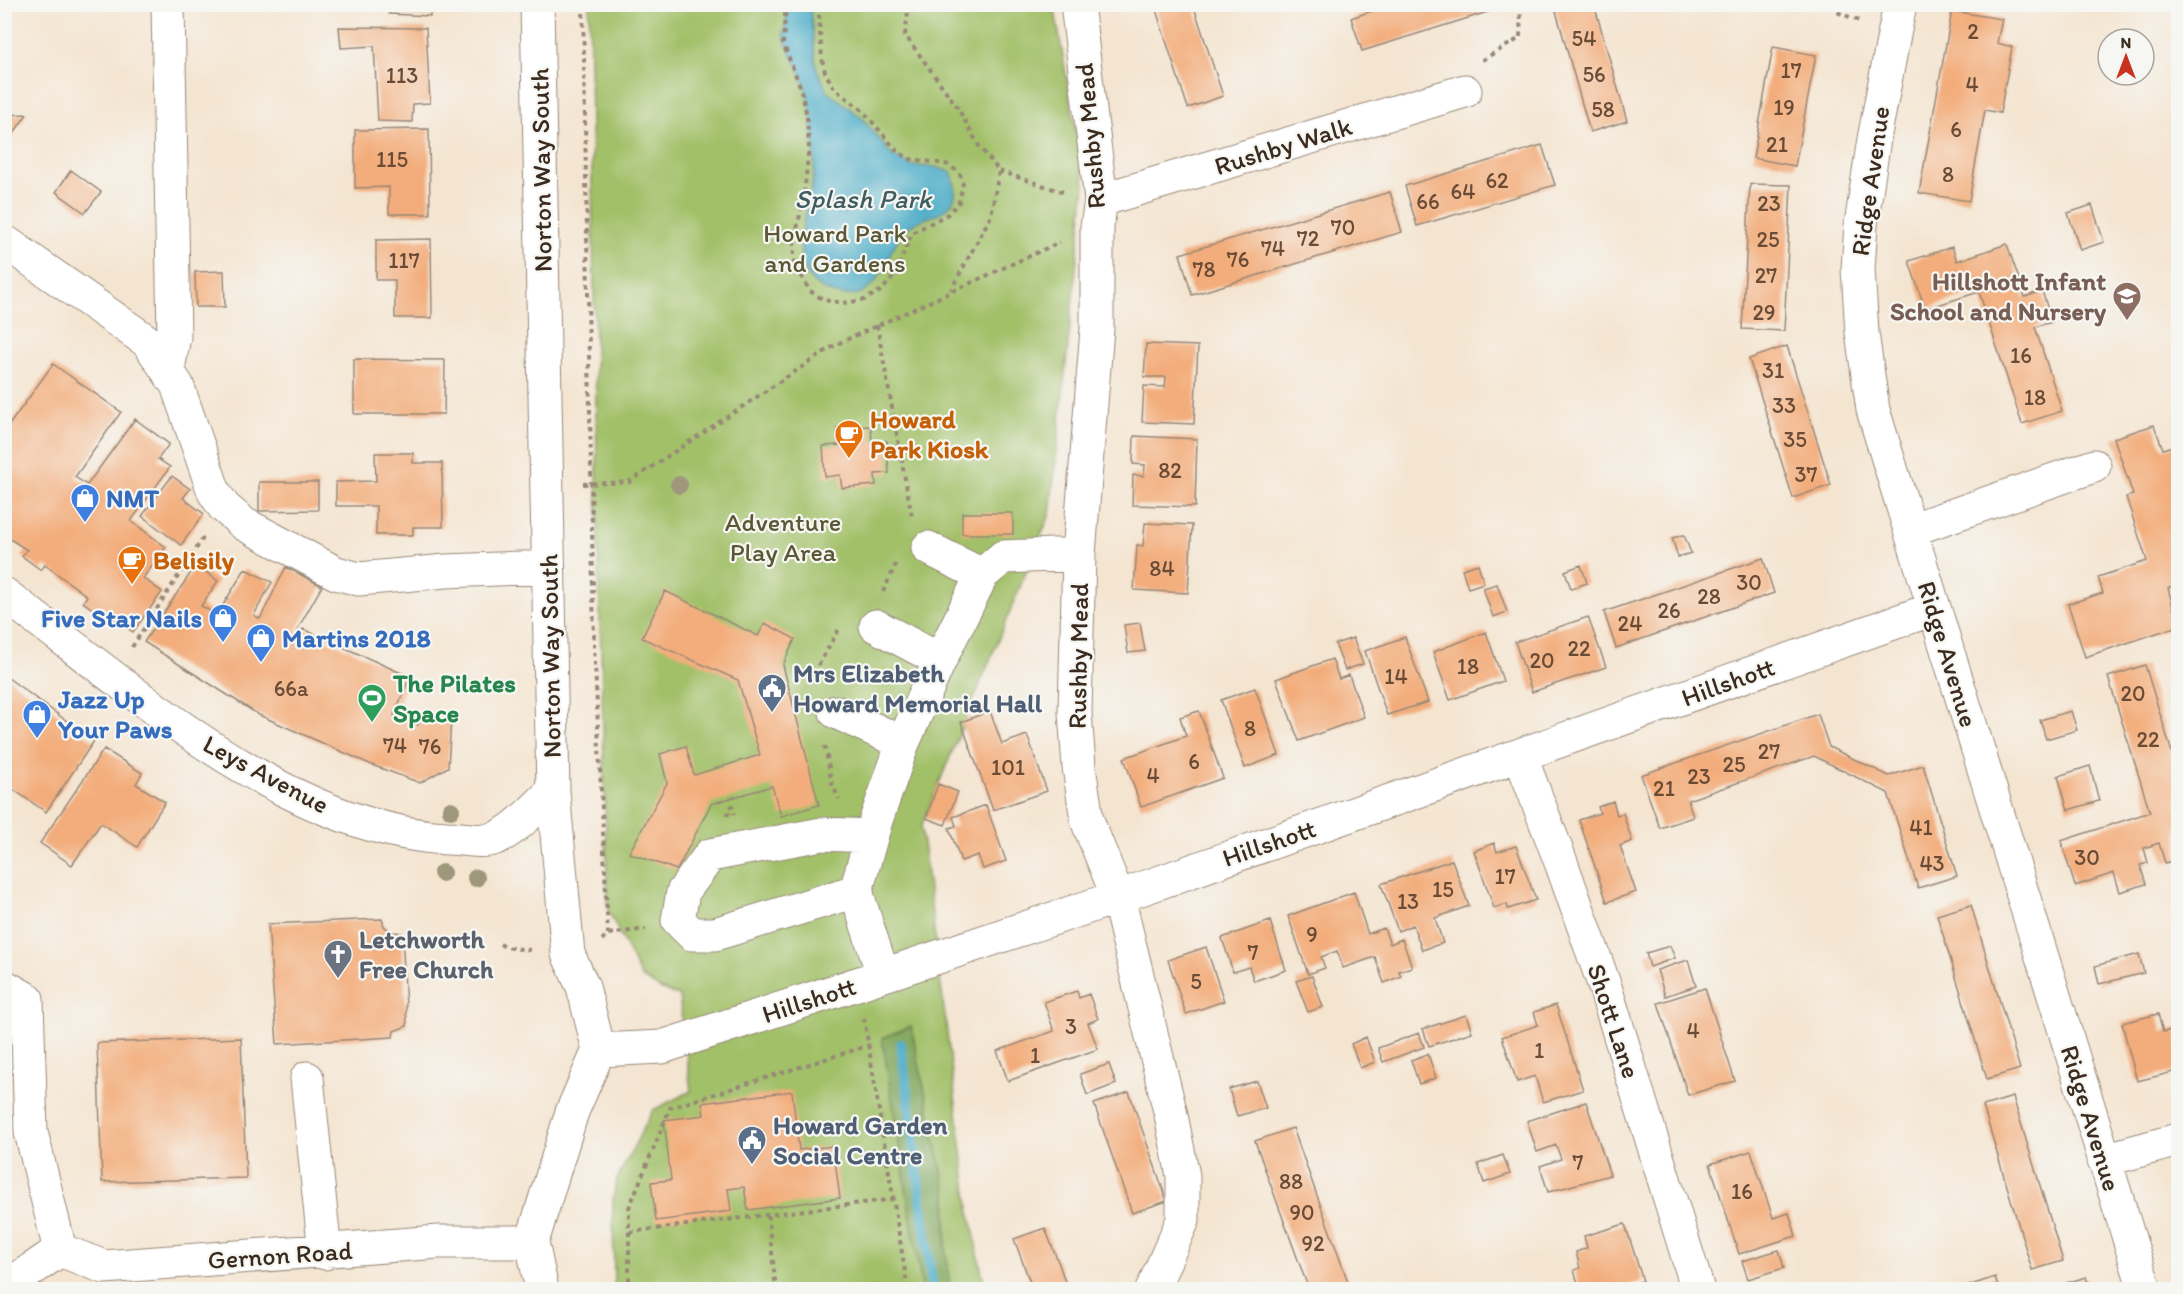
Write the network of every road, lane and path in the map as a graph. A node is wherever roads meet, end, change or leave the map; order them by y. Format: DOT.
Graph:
graph roads {
  1 [pos="537,4"];
  2 [pos="583,4"];
  3 [pos="786,4"];
  4 [pos="818,4"];
  5 [pos="909,4"];
  6 [pos="1077,4"];
  7 [pos="1521,4"];
  8 [pos="1900,4"];
  9 [pos="169,16"];
  10 [pos="1465,91"];
  11 [pos="999,171"];
  12 [pos="1099,213"];
  13 [pos="4,241"];
  14 [pos="950,290"];
  15 [pos="877,325"];
  16 [pos="168,369"];
  17 [pos="2094,466"];
  18 [pos="592,485"];
  19 [pos="224,507"];
  20 [pos="1910,530"];
  21 [pos="914,551"];
  22 [pos="1079,554"];
  23 [pos="992,566"];
  24 [pos="548,567"];
  25 [pos="4,594"];
  26 [pos="1933,609"];
  27 [pos="875,613"];
  28 [pos="842,623"];
  29 [pos="940,660"];
  30 [pos="112,674"];
  31 [pos="824,713"];
  32 [pos="903,743"];
  33 [pos="1520,756"];
  34 [pos="553,791"];
  35 [pos="873,828"];
  36 [pos="856,891"];
  37 [pos="1118,897"];
  38 [pos="651,928"];
  39 [pos="608,934"];
  40 [pos="600,943"];
  41 [pos="500,944"];
  42 [pos="530,950"];
  43 [pos="870,980"];
  44 [pos="4,986"];
  45 [pos="870,1045"];
  46 [pos="598,1050"];
  47 [pos="307,1078"];
  48 [pos="2178,1140"];
  49 [pos="2104,1160"];
  50 [pos="894,1198"];
  51 [pos="768,1215"];
  52 [pos="630,1232"];
  53 [pos="532,1242"];
  54 [pos="60,1250"];
  55 [pos="325,1253"];
  56 [pos="4,1283"];
  57 [pos="542,1290"];
  58 [pos="629,1290"];
  59 [pos="776,1290"];
  60 [pos="908,1290"];
  61 [pos="1152,1290"];
  62 [pos="1698,1290"];
  63 [pos="2145,1290"];
  1 -- 24 [label="street, Norton Way South"];
  2 -- 18 [label="path"];
  3 -- 4 [label="path"];
  5 -- 11 [label="path"];
  6 -- 12 [label="street, Rushby Mead"];
  7 -- 10 [label="path"];
  8 -- 20 [label="street, Ridge Avenue"];
  9 -- 16 [label="street"];
  10 -- 12 [label="street, Rushby Walk"];
  11 -- 12 [label="path"];
  11 -- 14 [label="path"];
  12 -- 14 [label="path"];
  12 -- 22 [label="street, Rushby Mead"];
  13 -- 16 [label="street"];
  14 -- 15 [label="path"];
  15 -- 18 [label="path"];
  15 -- 21 [label="path"];
  16 -- 19 [label="street"];
  17 -- 20 [label="street"];
  18 -- 39 [label="path"];
  19 -- 24 [label="street"];
  19 -- 30 [label="path"];
  20 -- 26 [label="street, Ridge Avenue"];
  21 -- 23 [label="street"];
  21 -- 27 [label="path"];
  22 -- 23 [label="street"];
  22 -- 37 [label="street, Rushby Mead"];
  23 -- 29 [label="street"];
  24 -- 34 [label="street, Norton Way South"];
  25 -- 30 [label="street, Leys Avenue"];
  26 -- 33 [label="street, Hillshott"];
  26 -- 49 [label="street, Ridge Avenue"];
  27 -- 29 [label="street"];
  28 -- 31 [label="path"];
  29 -- 32 [label="street"];
  30 -- 34 [label="street, Leys Avenue"];
  31 -- 32 [label="street"];
  31 -- 35 [label="path"];
  32 -- 35 [label="street"];
  33 -- 37 [label="street, Hillshott"];
  33 -- 62 [label="street, Shott Lane"];
  34 -- 46 [label="street, Norton Way South"];
  35 -- 36 [label="street"];
  35 -- 36 [label="street"];
  36 -- 43 [label="street"];
  37 -- 43 [label="street, Hillshott"];
  37 -- 61 [label="street, Rushby Mead"];
  38 -- 39 [label="path"];
  39 -- 40 [label="path"];
  41 -- 42 [label="path"];
  43 -- 45 [label="path"];
  43 -- 46 [label="street, Hillshott"];
  44 -- 54 [label="street"];
  45 -- 50 [label="path"];
  45 -- 52 [label="path"];
  46 -- 53 [label="street"];
  47 -- 55 [label="street"];
  48 -- 49 [label="street"];
  49 -- 63 [label="street, Ridge Avenue"];
  50 -- 51 [label="path"];
  50 -- 60 [label="path"];
  51 -- 52 [label="path"];
  51 -- 59 [label="path"];
  52 -- 58 [label="path"];
  53 -- 55 [label="street, Gernon Road"];
  53 -- 57 [label="street"];
  54 -- 55 [label="street, Gernon Road"];
  54 -- 56 [label="street"];
}
